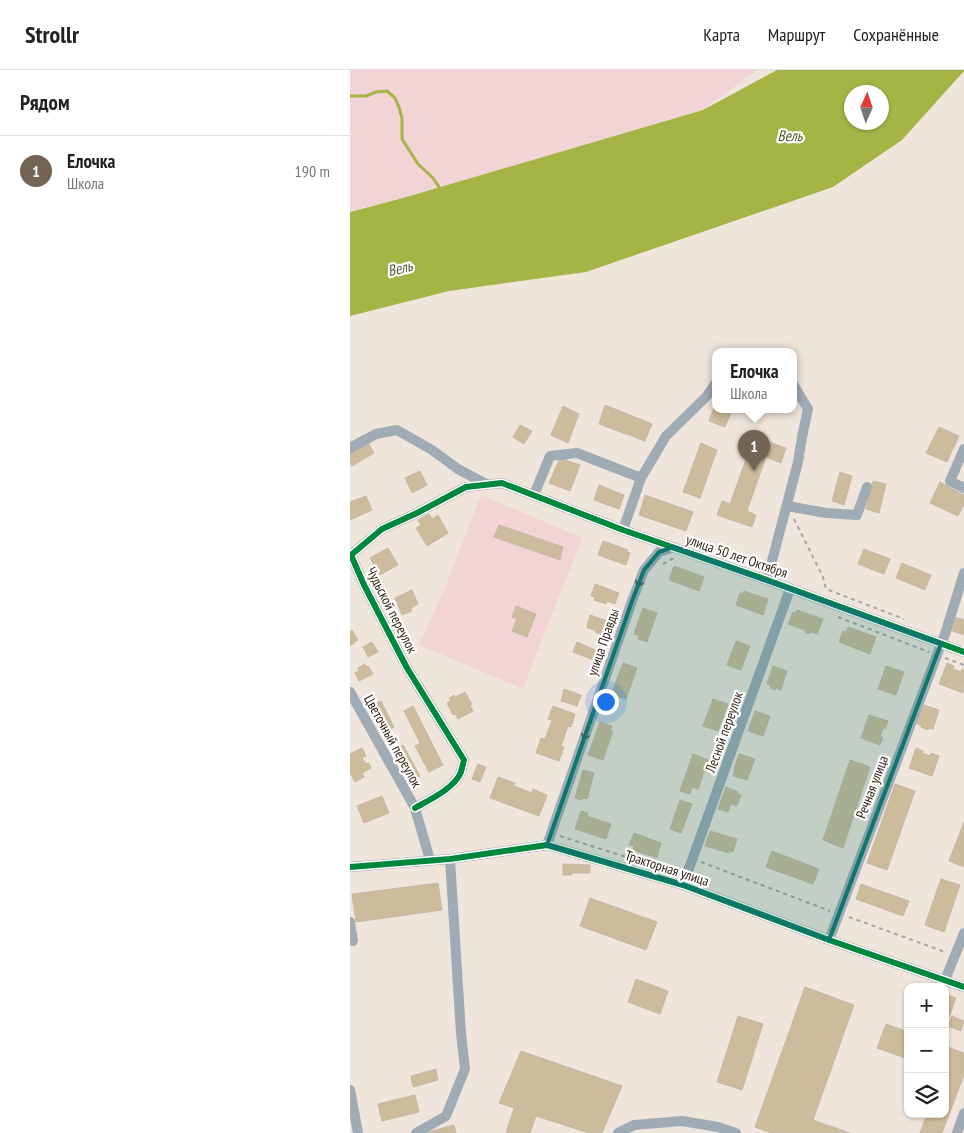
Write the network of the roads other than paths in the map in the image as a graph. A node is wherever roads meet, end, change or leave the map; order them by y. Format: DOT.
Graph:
graph roads {
  1 [pos="712,388"];
  2 [pos="797,391"];
  3 [pos="350,448"];
  4 [pos="964,448"];
  5 [pos="641,478"];
  6 [pos="502,483"];
  7 [pos="486,484"];
  8 [pos="866,487"];
  9 [pos="964,488"];
  10 [pos="534,495"];
  11 [pos="787,506"];
  12 [pos="623,530"];
  13 [pos="674,552"];
  14 [pos="964,573"];
  15 [pos="767,580"];
  16 [pos="790,589"];
  17 [pos="941,644"];
  18 [pos="964,652"];
  19 [pos="350,692"];
  20 [pos="415,808"];
  21 [pos="547,845"];
  22 [pos="450,859"];
  23 [pos="430,860"];
  24 [pos="350,867"];
  25 [pos="683,885"];
  26 [pos="350,922"];
  27 [pos="964,933"];
  28 [pos="353,940"];
  29 [pos="829,940"];
  30 [pos="945,980"];
  31 [pos="964,987"];
  32 [pos="350,1090"];
  33 [pos="964,1113"];
  34 [pos="358,1133"];
  35 [pos="416,1133"];
  36 [pos="618,1133"];
  37 [pos="736,1133"];
  38 [pos="957,1133"];
  1 -- 5 [label="street"];
  2 -- 11 [label="street"];
  3 -- 7 [label="street"];
  4 -- 9 [label="street"];
  5 -- 10 [label="street"];
  5 -- 12 [label="street"];
  6 -- 7 [label="street, Чудьской переулок"];
  6 -- 10 [label="street, улица 50 лет Октября"];
  7 -- 20 [label="street, Чудьской переулок"];
  8 -- 11 [label="street"];
  10 -- 12 [label="street, улица 50 лет Октября"];
  11 -- 15 [label="street"];
  12 -- 13 [label="street, улица 50 лет Октября"];
  13 -- 15 [label="street, улица 50 лет Октября"];
  13 -- 21 [label="street, улица Правды, one-way"];
  14 -- 17 [label="street, Речная улица"];
  15 -- 16 [label="street, улица 50 лет Октября"];
  16 -- 17 [label="street, улица 50 лет Октября"];
  16 -- 25 [label="street, Лесной переулок"];
  17 -- 18 [label="street, улица 50 лет Октября"];
  17 -- 29 [label="street, Речная улица"];
  19 -- 20 [label="street, Цветочный переулок"];
  20 -- 23 [label="street, Цветочный переулок"];
  21 -- 22 [label="street, Тракторная улица"];
  21 -- 25 [label="street, Тракторная улица"];
  22 -- 23 [label="street, Тракторная улица"];
  22 -- 35 [label="street"];
  23 -- 24 [label="street, Тракторная улица"];
  25 -- 29 [label="street, Тракторная улица"];
  26 -- 28 [label="street"];
  27 -- 30 [label="street"];
  29 -- 30 [label="street, Тракторная улица"];
  30 -- 31 [label="street, Тракторная улица"];
  32 -- 34 [label="street"];
  33 -- 38 [label="street"];
  36 -- 37 [label="street"];
}
